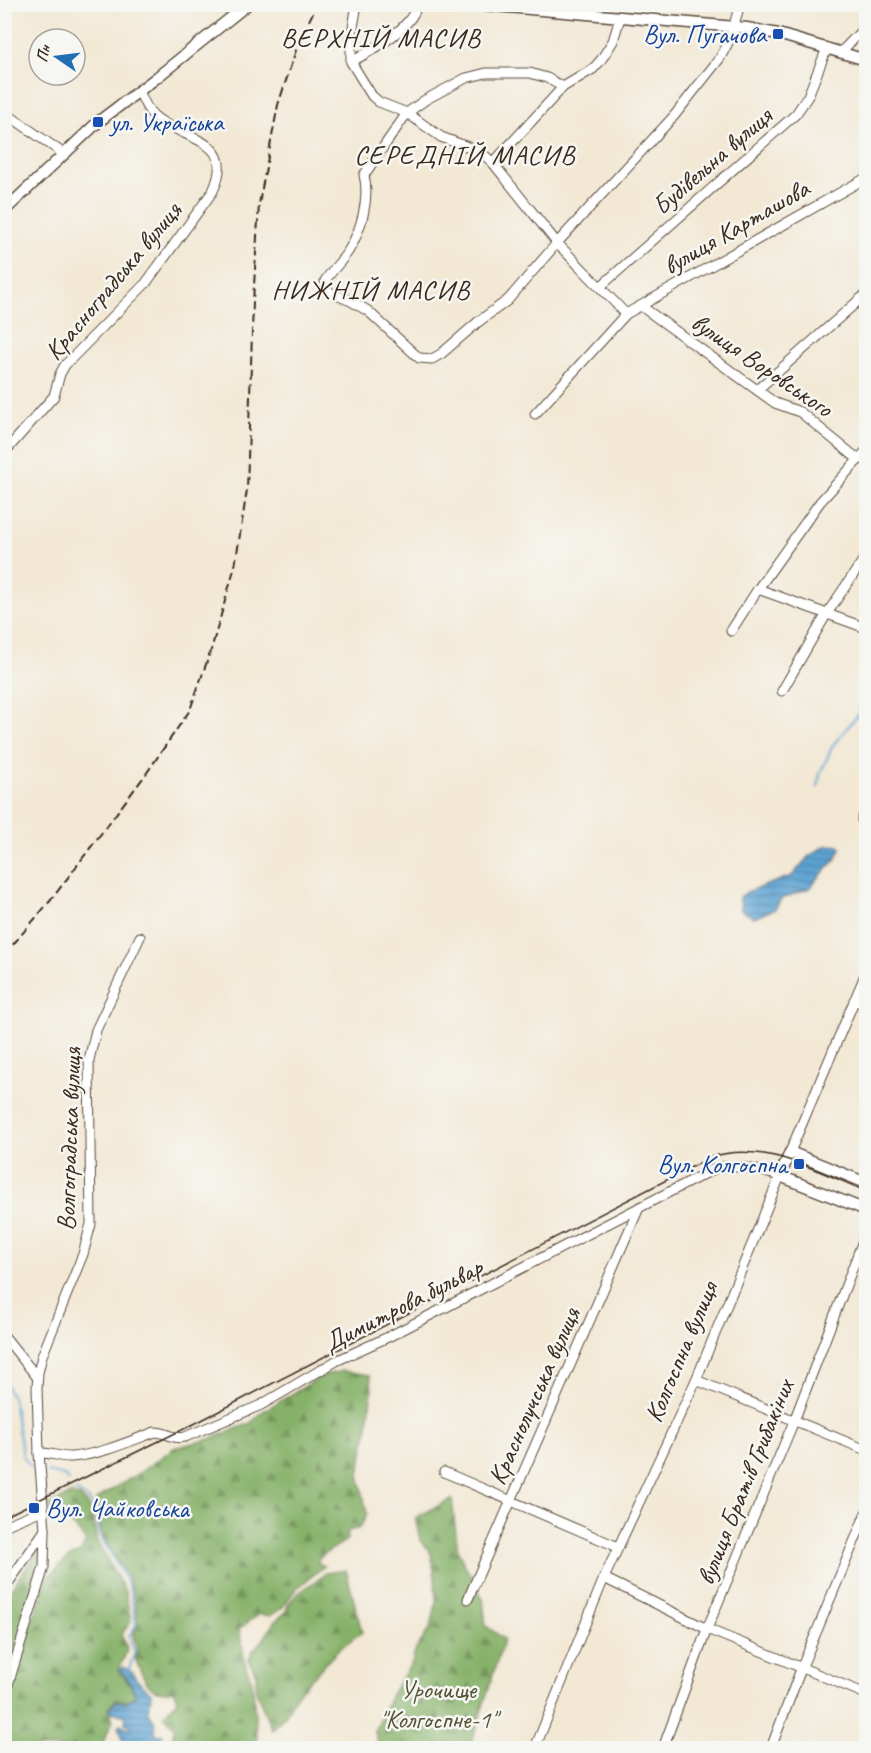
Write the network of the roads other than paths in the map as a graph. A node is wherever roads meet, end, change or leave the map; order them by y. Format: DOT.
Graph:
graph roads {
  1 [pos="248,4"];
  2 [pos="357,4"];
  3 [pos="417,4"];
  4 [pos="472,4"];
  5 [pos="740,4"];
  6 [pos="581,10"];
  7 [pos="620,18"];
  8 [pos="867,26"];
  9 [pos="732,27"];
  10 [pos="827,48"];
  11 [pos="841,52"];
  12 [pos="867,60"];
  13 [pos="351,62"];
  14 [pos="563,87"];
  15 [pos="139,91"];
  16 [pos="4,112"];
  17 [pos="407,112"];
  18 [pos="64,154"];
  19 [pos="493,163"];
  20 [pos="867,178"];
  21 [pos="4,211"];
  22 [pos="557,243"];
  23 [pos="600,287"];
  24 [pos="867,294"];
  25 [pos="641,306"];
  26 [pos="626,314"];
  27 [pos="757,390"];
  28 [pos="535,414"];
  29 [pos="867,451"];
  30 [pos="4,453"];
  31 [pos="859,460"];
  32 [pos="867,556"];
  33 [pos="758,589"];
  34 [pos="826,615"];
  35 [pos="867,628"];
  36 [pos="731,631"];
  37 [pos="782,691"];
  38 [pos="140,937"];
  39 [pos="867,973"];
  40 [pos="854,1000"];
  41 [pos="867,1005"];
  42 [pos="790,1152"];
  43 [pos="780,1176"];
  44 [pos="867,1183"];
  45 [pos="638,1210"];
  46 [pos="867,1210"];
  47 [pos="867,1233"];
  48 [pos="4,1336"];
  49 [pos="37,1377"];
  50 [pos="696,1380"];
  51 [pos="794,1421"];
  52 [pos="867,1450"];
  53 [pos="39,1454"];
  54 [pos="444,1472"];
  55 [pos="511,1500"];
  56 [pos="42,1510"];
  57 [pos="867,1513"];
  58 [pos="4,1526"];
  59 [pos="45,1530"];
  60 [pos="618,1547"];
  61 [pos="604,1578"];
  62 [pos="4,1589"];
  63 [pos="468,1599"];
  64 [pos="707,1629"];
  65 [pos="801,1669"];
  66 [pos="867,1694"];
  67 [pos="4,1698"];
  68 [pos="536,1749"];
  69 [pos="663,1749"];
  70 [pos="771,1749"];
  1 -- 15 [label="street"];
  2 -- 13 [label="street"];
  3 -- 13 [label="street"];
  4 -- 6 [label="street"];
  5 -- 9 [label="street"];
  6 -- 7 [label="street"];
  7 -- 9 [label="street"];
  7 -- 14 [label="street"];
  8 -- 11 [label="street"];
  9 -- 10 [label="street"];
  9 -- 22 [label="street"];
  10 -- 11 [label="street"];
  10 -- 23 [label="street, Будівельна вулиця"];
  11 -- 12 [label="street"];
  13 -- 17 [label="street"];
  14 -- 17 [label="street"];
  14 -- 19 [label="street"];
  15 -- 18 [label="street"];
  15 -- 30 [label="street, Красноградська вулиця"];
  16 -- 18 [label="street"];
  17 -- 19 [label="street"];
  17 -- 22 [label="street"];
  18 -- 21 [label="street"];
  19 -- 22 [label="street"];
  20 -- 25 [label="street, вулиця Карташова"];
  22 -- 23 [label="street"];
  23 -- 26 [label="street"];
  24 -- 27 [label="street"];
  25 -- 26 [label="street, вулиця Карташова"];
  25 -- 27 [label="street, вулиця Воровського"];
  26 -- 28 [label="street, вулиця Карташова"];
  27 -- 31 [label="street, вулиця Воровського"];
  29 -- 31 [label="street"];
  31 -- 33 [label="street"];
  32 -- 34 [label="street"];
  33 -- 34 [label="street"];
  33 -- 36 [label="street"];
  34 -- 35 [label="street"];
  34 -- 37 [label="street"];
  38 -- 49 [label="street, Волгоградська вулиця"];
  39 -- 40 [label="street, Колгоспна вулиця"];
  40 -- 41 [label="street"];
  40 -- 42 [label="street, Колгоспна вулиця"];
  42 -- 43 [label="street, Колгоспна вулиця"];
  42 -- 44 [label="street"];
  43 -- 45 [label="street, Димитрова бульвар"];
  43 -- 46 [label="street"];
  43 -- 50 [label="street, Колгоспна вулиця"];
  45 -- 53 [label="street, Димитрова бульвар"];
  45 -- 55 [label="street, Краснолучська вулиця"];
  47 -- 51 [label="street, вулиця Братів Грибакіних"];
  48 -- 49 [label="street"];
  49 -- 53 [label="street, Волгоградська вулиця"];
  50 -- 51 [label="street"];
  50 -- 60 [label="street, Колгоспна вулиця"];
  51 -- 52 [label="street"];
  51 -- 64 [label="street, вулиця Братів Грибакіних"];
  53 -- 56 [label="street, Волгоградська вулиця"];
  54 -- 55 [label="street"];
  55 -- 60 [label="street"];
  55 -- 63 [label="street, Краснолучська вулиця"];
  56 -- 58 [label="street"];
  56 -- 59 [label="street, Волгоградська вулиця"];
  57 -- 65 [label="street"];
  59 -- 62 [label="street"];
  59 -- 67 [label="street, Волгоградська вулиця"];
  60 -- 61 [label="street, Колгоспна вулиця"];
  61 -- 64 [label="street"];
  61 -- 68 [label="street, Колгоспна вулиця"];
  64 -- 65 [label="street"];
  64 -- 69 [label="street, вулиця Братів Грибакіних"];
  65 -- 66 [label="street"];
  65 -- 70 [label="street"];
}
